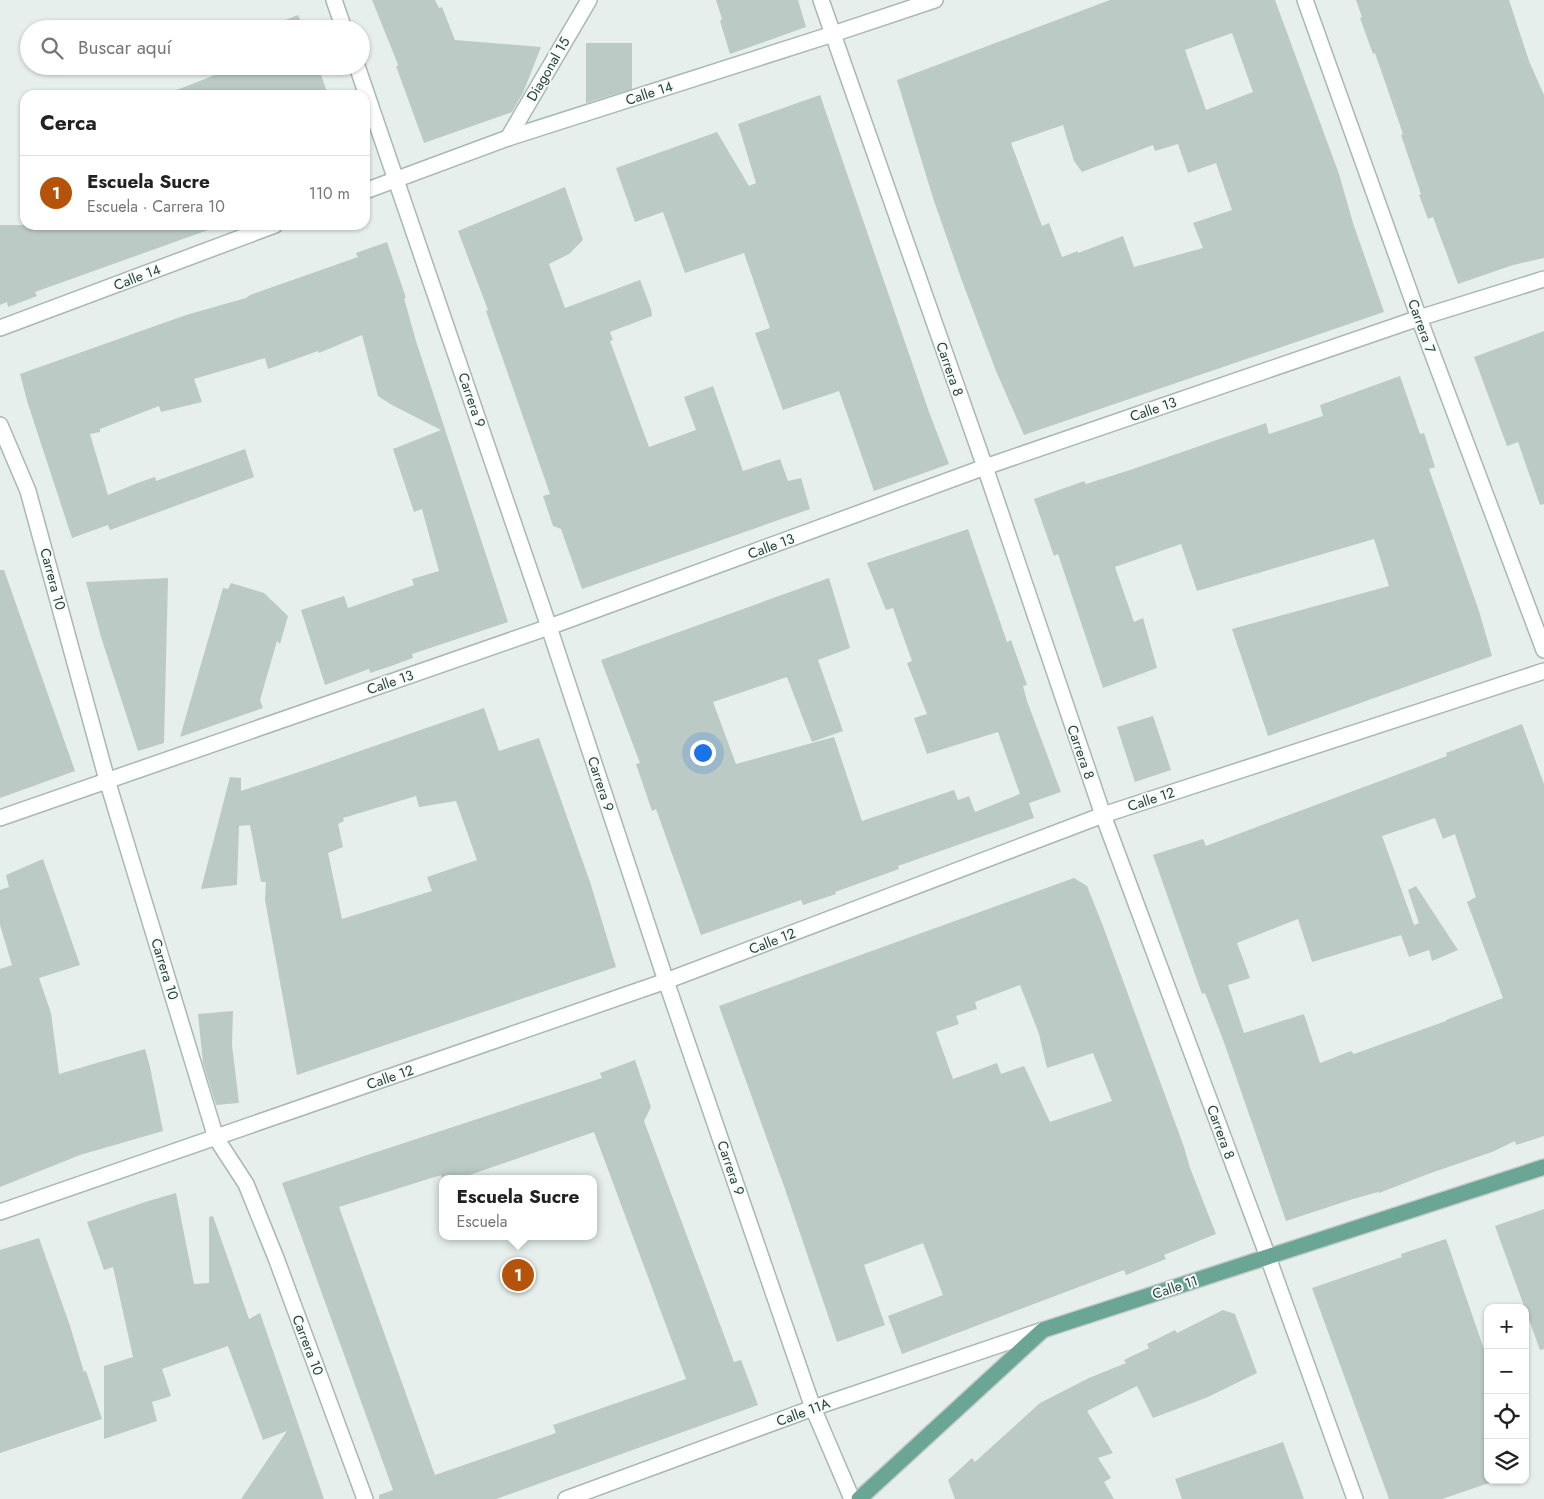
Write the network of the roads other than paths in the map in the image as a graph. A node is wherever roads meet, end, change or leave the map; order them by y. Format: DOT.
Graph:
graph roads {
  1 [pos="334,0"];
  2 [pos="589,0"];
  3 [pos="821,0"];
  4 [pos="935,0"];
  5 [pos="1305,0"];
  6 [pos="341,20"];
  7 [pos="833,34"];
  8 [pos="360,75"];
  9 [pos="365,90"];
  10 [pos="370,104"];
  11 [pos="508,138"];
  12 [pos="396,180"];
  13 [pos="370,189"];
  14 [pos="262,230"];
  15 [pos="1544,279"];
  16 [pos="1420,318"];
  17 [pos="0,328"];
  18 [pos="0,425"];
  19 [pos="985,467"];
  20 [pos="550,627"];
  21 [pos="1544,650"];
  22 [pos="1544,670"];
  23 [pos="107,780"];
  24 [pos="1103,815"];
  25 [pos="0,818"];
  26 [pos="666,981"];
  27 [pos="216,1138"];
  28 [pos="1544,1167"];
  29 [pos="0,1212"];
  30 [pos="1268,1257"];
  31 [pos="1043,1330"];
  32 [pos="814,1408"];
  33 [pos="364,1499"];
  34 [pos="566,1499"];
  35 [pos="852,1499"];
  36 [pos="859,1499"];
  37 [pos="1355,1499"];
  1 -- 6 [label="street"];
  2 -- 11 [label="street, Diagonal 15"];
  3 -- 7 [label="street, Carrera 8"];
  4 -- 7 [label="street, Calle 14"];
  5 -- 16 [label="street, Carrera 7"];
  7 -- 11 [label="street, Calle 14"];
  7 -- 19 [label="street, Carrera 8"];
  8 -- 9 [label="street, Carrera 9"];
  10 -- 12 [label="street, Carrera 9"];
  11 -- 12 [label="street, Calle 14"];
  12 -- 13 [label="street, Calle 14"];
  12 -- 20 [label="street, Carrera 9"];
  14 -- 17 [label="street, Calle 14"];
  15 -- 16 [label="street, Calle 13"];
  16 -- 19 [label="street, Calle 13"];
  16 -- 21 [label="street, Carrera 7"];
  18 -- 23 [label="street, Carrera 10"];
  19 -- 20 [label="street, Calle 13"];
  19 -- 24 [label="street, Carrera 8"];
  20 -- 23 [label="street, Calle 13"];
  20 -- 26 [label="street, Carrera 9"];
  22 -- 24 [label="street, Calle 12"];
  23 -- 25 [label="street, Calle 13"];
  23 -- 27 [label="street, Carrera 10"];
  24 -- 26 [label="street, Calle 12"];
  24 -- 30 [label="street, Carrera 8"];
  26 -- 27 [label="street, Calle 12"];
  26 -- 32 [label="street, Carrera 9"];
  27 -- 29 [label="street, Calle 12"];
  27 -- 33 [label="street, Carrera 10"];
  28 -- 30 [label="main road, Calle 11"];
  30 -- 31 [label="main road, Calle 11"];
  30 -- 37 [label="street, Carrera 8"];
  31 -- 32 [label="street, Calle 11A"];
  31 -- 36 [label="main road, Calle 11"];
  32 -- 34 [label="street, Calle 11A"];
  32 -- 35 [label="street, Carrera 9"];
}
